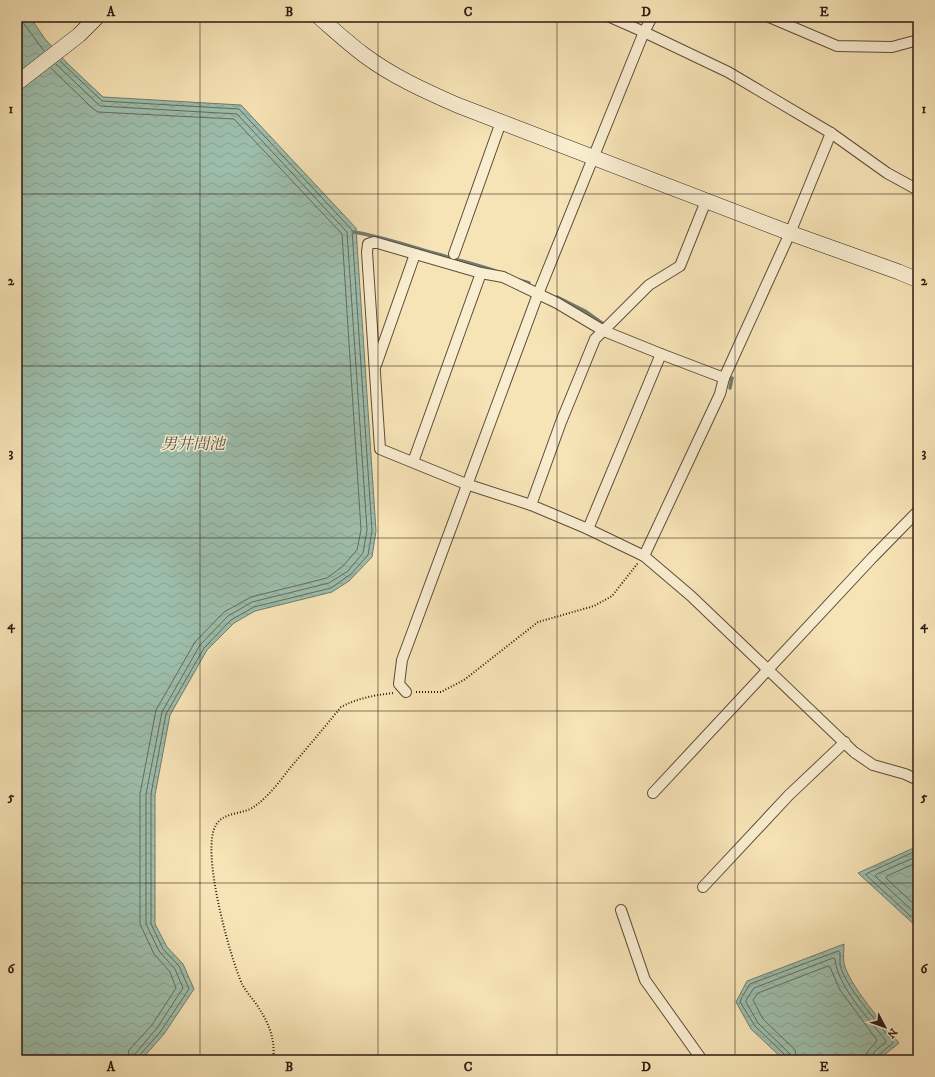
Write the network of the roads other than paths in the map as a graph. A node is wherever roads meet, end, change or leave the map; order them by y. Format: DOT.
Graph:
graph roads {
  1 [pos="97,17"];
  2 [pos="319,17"];
  3 [pos="610,17"];
  4 [pos="652,17"];
  5 [pos="769,17"];
  6 [pos="644,32"];
  7 [pos="918,40"];
  8 [pos="17,83"];
  9 [pos="501,122"];
  10 [pos="831,133"];
  11 [pos="594,158"];
  12 [pos="918,190"];
  13 [pos="706,201"];
  14 [pos="790,233"];
  15 [pos="415,254"];
  16 [pos="454,254"];
  17 [pos="481,273"];
  18 [pos="918,280"];
  19 [pos="538,294"];
  20 [pos="604,330"];
  21 [pos="661,354"];
  22 [pos="374,371"];
  23 [pos="724,378"];
  24 [pos="413,462"];
  25 [pos="466,484"];
  26 [pos="531,505"];
  27 [pos="918,511"];
  28 [pos="588,529"];
  29 [pos="644,556"];
  30 [pos="768,669"];
  31 [pos="406,692"];
  32 [pos="845,742"];
  33 [pos="918,780"];
  34 [pos="653,793"];
  35 [pos="702,887"];
  36 [pos="621,910"];
  37 [pos="702,1060"];
  1 -- 8 [label="street"];
  2 -- 9 [label="street"];
  3 -- 6 [label="street"];
  4 -- 6 [label="street"];
  5 -- 7 [label="street"];
  6 -- 10 [label="street"];
  6 -- 11 [label="street"];
  9 -- 11 [label="street"];
  9 -- 16 [label="street"];
  10 -- 12 [label="street"];
  10 -- 14 [label="street"];
  11 -- 13 [label="street"];
  11 -- 19 [label="street"];
  13 -- 14 [label="street"];
  13 -- 20 [label="street"];
  14 -- 18 [label="street"];
  14 -- 23 [label="street"];
  15 -- 17 [label="street"];
  15 -- 22 [label="street"];
  15 -- 22 [label="street"];
  17 -- 19 [label="street"];
  17 -- 24 [label="street"];
  19 -- 20 [label="street"];
  19 -- 25 [label="street"];
  20 -- 21 [label="street"];
  20 -- 26 [label="street"];
  21 -- 23 [label="street"];
  21 -- 28 [label="street"];
  22 -- 24 [label="street"];
  23 -- 29 [label="street"];
  24 -- 25 [label="street"];
  25 -- 26 [label="street"];
  25 -- 31 [label="street"];
  26 -- 28 [label="street"];
  27 -- 30 [label="street"];
  28 -- 29 [label="street"];
  29 -- 30 [label="street"];
  30 -- 32 [label="street"];
  30 -- 34 [label="street"];
  32 -- 33 [label="street"];
  32 -- 35 [label="street"];
  36 -- 37 [label="street"];
}
